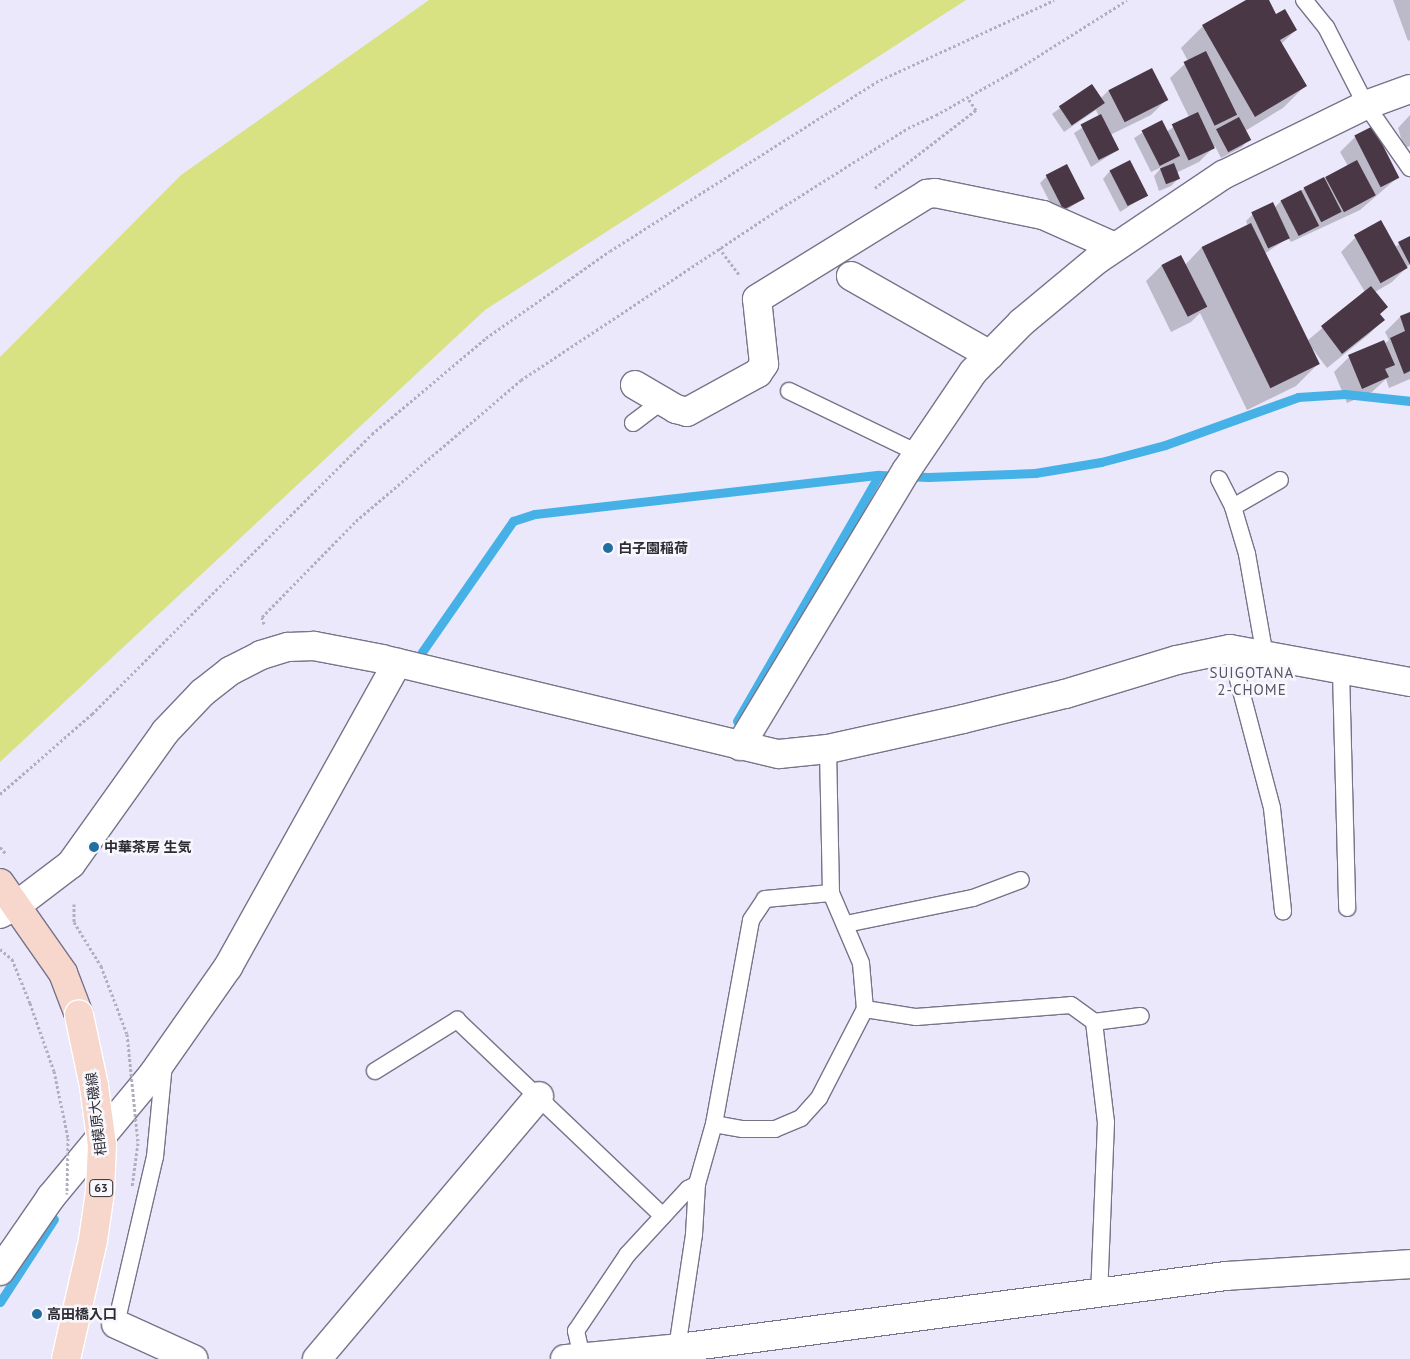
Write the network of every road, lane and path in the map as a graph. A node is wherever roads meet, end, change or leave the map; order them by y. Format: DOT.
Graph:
graph roads {
  1 [pos="1054,0"];
  2 [pos="1127,0"];
  3 [pos="1304,0"];
  4 [pos="1410,89"];
  5 [pos="1366,105"];
  6 [pos="1410,168"];
  7 [pos="1114,247"];
  8 [pos="719,248"];
  9 [pos="851,276"];
  10 [pos="757,299"];
  11 [pos="990,355"];
  12 [pos="636,385"];
  13 [pos="789,392"];
  14 [pos="662,402"];
  15 [pos="633,423"];
  16 [pos="912,462"];
  17 [pos="1220,479"];
  18 [pos="1280,480"];
  19 [pos="1233,507"];
  20 [pos="262,617"];
  21 [pos="1230,649"];
  22 [pos="1265,656"];
  23 [pos="397,663"];
  24 [pos="1340,671"];
  25 [pos="1410,682"];
  26 [pos="740,746"];
  27 [pos="828,749"];
  28 [pos="0,794"];
  29 [pos="1021,880"];
  30 [pos="0,883"];
  31 [pos="831,893"];
  32 [pos="74,904"];
  33 [pos="1347,908"];
  34 [pos="9,910"];
  35 [pos="1283,910"];
  36 [pos="846,924"];
  37 [pos="0,949"];
  38 [pos="101,966"];
  39 [pos="865,1010"];
  40 [pos="1141,1016"];
  41 [pos="1094,1022"];
  42 [pos="165,1057"];
  43 [pos="374,1071"];
  44 [pos="539,1096"];
  45 [pos="714,1124"];
  46 [pos="697,1184"];
  47 [pos="67,1204"];
  48 [pos="663,1216"];
  49 [pos="1410,1264"];
  50 [pos="0,1271"];
  51 [pos="1099,1295"];
  52 [pos="116,1324"];
  53 [pos="677,1354"];
  54 [pos="574,1358"];
  55 [pos="66,1359"];
  56 [pos="193,1359"];
  57 [pos="317,1359"];
  1 -- 28 [label="path"];
  2 -- 8 [label="path"];
  3 -- 5 [label="lane"];
  4 -- 5 [label="street"];
  5 -- 6 [label="lane"];
  5 -- 7 [label="street"];
  7 -- 10 [label="street"];
  7 -- 11 [label="street"];
  8 -- 10 [label="path"];
  8 -- 20 [label="path"];
  9 -- 11 [label="street"];
  10 -- 14 [label="street"];
  11 -- 16 [label="street"];
  12 -- 14 [label="street"];
  13 -- 16 [label="lane"];
  14 -- 15 [label="lane"];
  16 -- 26 [label="street"];
  17 -- 19 [label="lane"];
  18 -- 19 [label="lane"];
  19 -- 22 [label="lane"];
  21 -- 22 [label="street"];
  21 -- 27 [label="street"];
  21 -- 35 [label="lane"];
  22 -- 24 [label="street"];
  23 -- 26 [label="street"];
  23 -- 34 [label="street"];
  23 -- 42 [label="street"];
  24 -- 25 [label="street"];
  24 -- 33 [label="lane"];
  26 -- 27 [label="street"];
  27 -- 31 [label="lane"];
  29 -- 36 [label="lane"];
  30 -- 34 [label="main road, 63"];
  31 -- 36 [label="lane"];
  31 -- 45 [label="lane"];
  32 -- 38 [label="path"];
  34 -- 55 [label="main road, 相模原大磯線 / 63, bridge"];
  36 -- 39 [label="lane"];
  37 -- 47 [label="path, bridge"];
  39 -- 41 [label="lane"];
  39 -- 45 [label="lane"];
  40 -- 41 [label="lane"];
  41 -- 51 [label="lane"];
  42 -- 50 [label="street"];
  42 -- 52 [label="lane"];
  43 -- 44 [label="lane"];
  44 -- 48 [label="lane"];
  44 -- 57 [label="street"];
  45 -- 46 [label="lane"];
  46 -- 48 [label="lane"];
  46 -- 53 [label="lane"];
  48 -- 54 [label="lane"];
  49 -- 51 [label="street"];
  51 -- 53 [label="street"];
  52 -- 56 [label="street"];
  53 -- 54 [label="street"];
}
